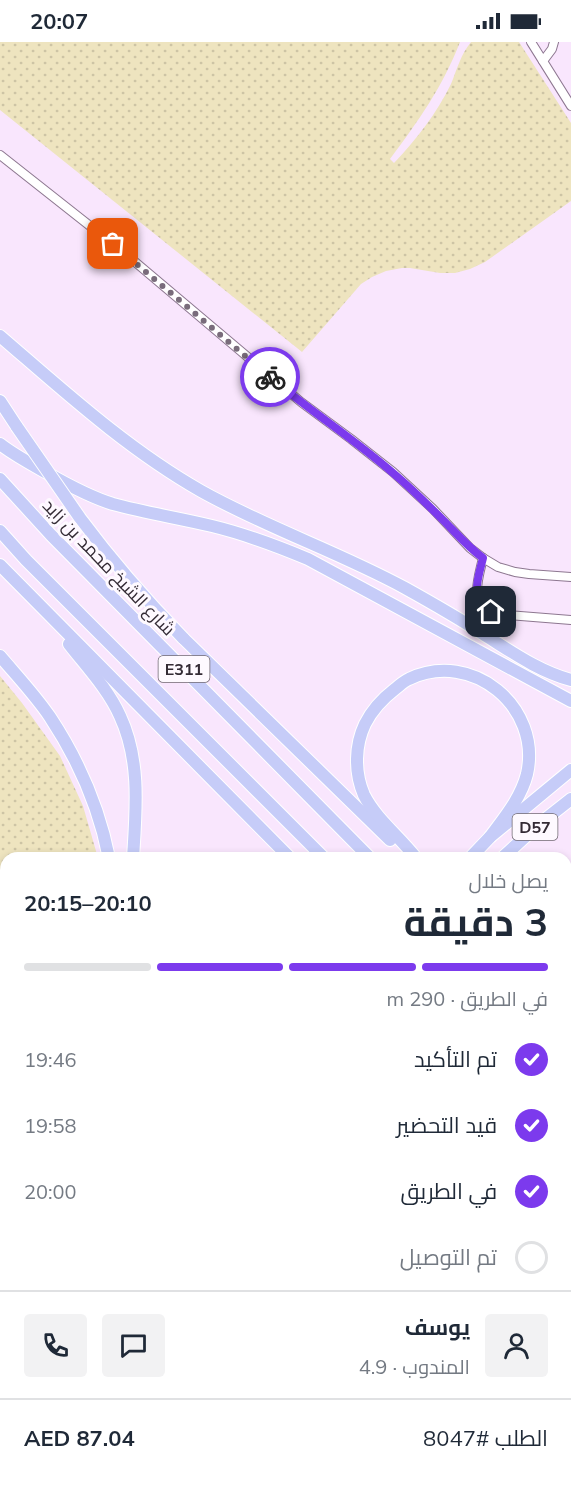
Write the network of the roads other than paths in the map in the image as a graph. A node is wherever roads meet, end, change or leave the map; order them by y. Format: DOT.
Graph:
graph roads {
  1 [pos="531,42"];
  2 [pos="554,42"];
  3 [pos="543,61"];
  4 [pos="571,106"];
  5 [pos="0,155"];
  6 [pos="0,336"];
  7 [pos="0,401"];
  8 [pos="0,444"];
  9 [pos="0,479"];
  10 [pos="0,531"];
  11 [pos="483,558"];
  12 [pos="0,565"];
  13 [pos="571,577"];
  14 [pos="37,602"];
  15 [pos="571,620"];
  16 [pos="0,656"];
  17 [pos="571,680"];
  18 [pos="571,702"];
  19 [pos="571,770"];
  20 [pos="571,799"];
  21 [pos="490,837"];
  22 [pos="108,852"];
  23 [pos="133,852"];
  24 [pos="284,852"];
  25 [pos="318,852"];
  26 [pos="364,852"];
  27 [pos="402,852"];
  28 [pos="411,852"];
  29 [pos="476,852"];
  30 [pos="509,852"];
  1 -- 3 [label="street"];
  2 -- 3 [label="street"];
  3 -- 4 [label="street"];
  5 -- 11 [label="street"];
  6 -- 17 [label="highway"];
  7 -- 27 [label="highway, bridge"];
  8 -- 18 [label="highway"];
  9 -- 26 [label="highway, شارع الشيخ محمد بن زايد / E311"];
  10 -- 25 [label="highway, E311"];
  11 -- 13 [label="street"];
  11 -- 15 [label="street"];
  12 -- 14 [label="highway"];
  14 -- 23 [label="highway"];
  14 -- 24 [label="highway"];
  16 -- 22 [label="highway"];
  19 -- 21 [label="highway"];
  20 -- 30 [label="highway, D57"];
  21 -- 28 [label="highway"];
  21 -- 29 [label="highway"];
}
